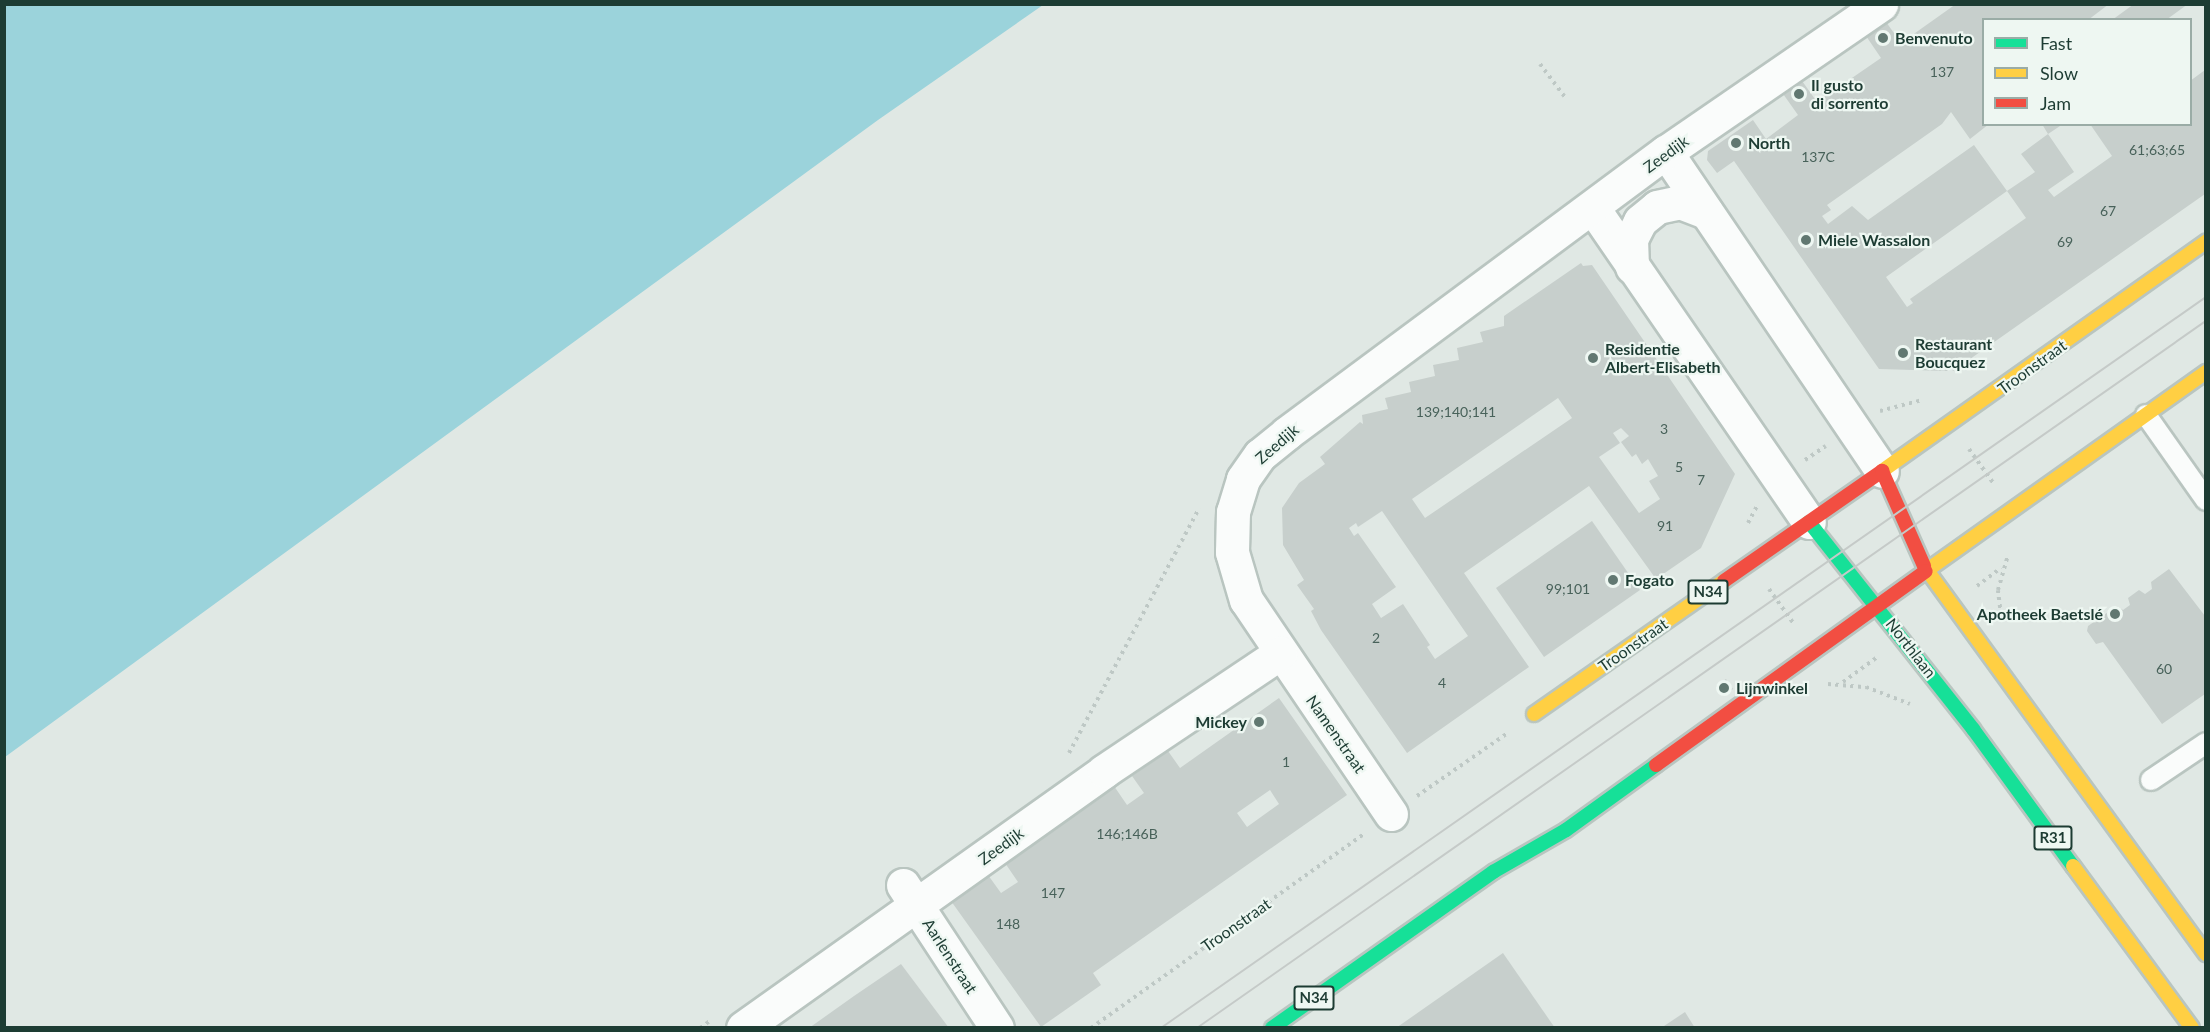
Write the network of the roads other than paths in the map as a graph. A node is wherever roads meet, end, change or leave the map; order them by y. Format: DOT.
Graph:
graph roads {
  1 [pos="1881,4"];
  2 [pos="1666,152"];
  3 [pos="1593,208"];
  4 [pos="1706,212"];
  5 [pos="2205,242"];
  6 [pos="1632,267"];
  7 [pos="2205,372"];
  8 [pos="2146,415"];
  9 [pos="1882,471"];
  10 [pos="2205,500"];
  11 [pos="1809,522"];
  12 [pos="1926,571"];
  13 [pos="1878,606"];
  14 [pos="1280,653"];
  15 [pos="1534,714"];
  16 [pos="2205,743"];
  17 [pos="2151,780"];
  18 [pos="1391,814"];
  19 [pos="910,896"];
  20 [pos="2205,954"];
  21 [pos="731,1021"];
  22 [pos="997,1028"];
  23 [pos="1272,1028"];
  24 [pos="2192,1028"];
  1 -- 2 [label="street, Zeedijk"];
  2 -- 3 [label="street, Zeedijk"];
  2 -- 4 [label="street"];
  3 -- 6 [label="street, Northlaan"];
  3 -- 14 [label="street, Zeedijk"];
  4 -- 6 [label="street"];
  4 -- 9 [label="street"];
  5 -- 9 [label="main road, Troonstraat"];
  6 -- 11 [label="street, Northlaan"];
  7 -- 8 [label="main road"];
  8 -- 10 [label="lane"];
  8 -- 12 [label="main road"];
  9 -- 11 [label="main road, Troonstraat / N34"];
  9 -- 12 [label="main road"];
  11 -- 13 [label="main road, Northlaan / R31"];
  11 -- 15 [label="main road, Troonstraat / N34"];
  12 -- 13 [label="main road, N34"];
  12 -- 20 [label="main road"];
  13 -- 23 [label="main road, N34"];
  13 -- 24 [label="main road, Northlaan / R31"];
  14 -- 18 [label="street, Namenstraat"];
  14 -- 19 [label="street, Zeedijk"];
  16 -- 17 [label="lane"];
  19 -- 21 [label="street, Zeedijk"];
  19 -- 22 [label="street, Aarlenstraat"];
}
